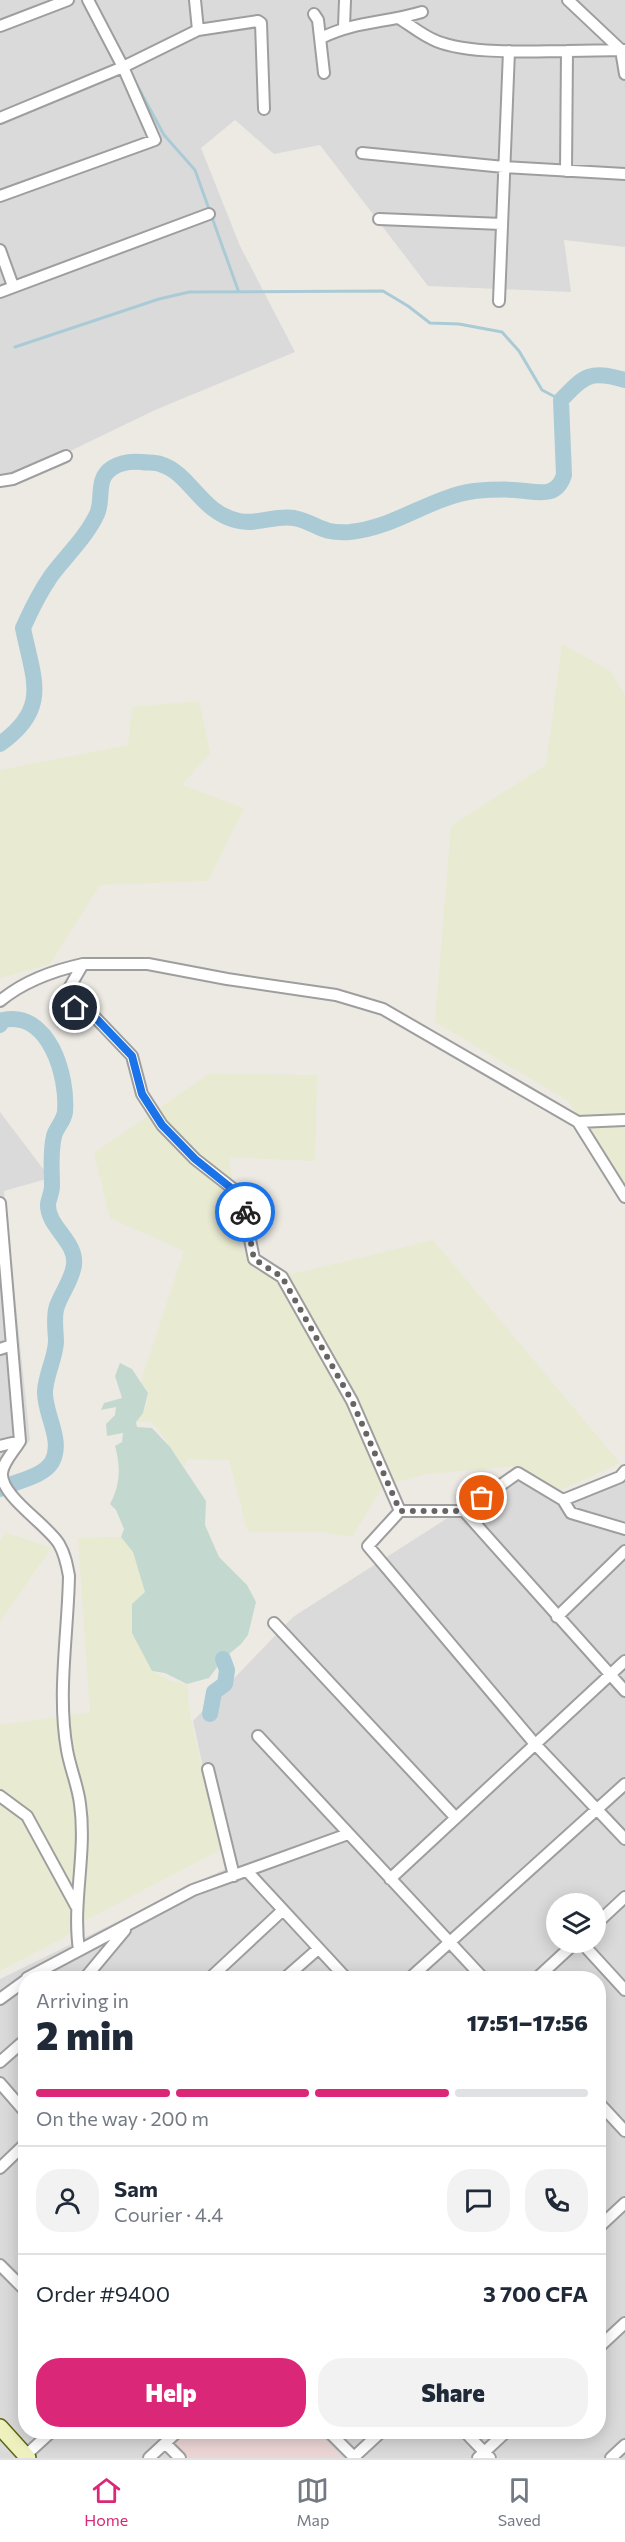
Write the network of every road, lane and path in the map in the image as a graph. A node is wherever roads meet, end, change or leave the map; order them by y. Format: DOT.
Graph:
graph roads {
  1 [pos="68,0"];
  2 [pos="88,0"];
  3 [pos="195,0"];
  4 [pos="345,0"];
  5 [pos="568,0"];
  6 [pos="422,12"];
  7 [pos="314,14"];
  8 [pos="400,18"];
  9 [pos="0,26"];
  10 [pos="344,27"];
  11 [pos="198,30"];
  12 [pos="321,38"];
  13 [pos="623,50"];
  14 [pos="509,51"];
  15 [pos="567,51"];
  16 [pos="123,67"];
  17 [pos="324,74"];
  18 [pos="625,74"];
  19 [pos="264,109"];
  20 [pos="0,118"];
  21 [pos="362,153"];
  22 [pos="504,167"];
  23 [pos="566,171"];
  24 [pos="625,174"];
  25 [pos="0,196"];
  26 [pos="209,214"];
  27 [pos="379,219"];
  28 [pos="502,224"];
  29 [pos="0,249"];
  30 [pos="13,286"];
  31 [pos="0,292"];
  32 [pos="499,301"];
  33 [pos="66,456"];
  34 [pos="0,481"];
  35 [pos="83,964"];
  36 [pos="0,1001"];
  37 [pos="625,1120"];
  38 [pos="578,1122"];
  39 [pos="625,1197"];
  40 [pos="0,1203"];
  41 [pos="12,1345"];
  42 [pos="0,1348"];
  43 [pos="20,1441"];
  44 [pos="0,1446"];
  45 [pos="625,1471"];
  46 [pos="563,1500"];
  47 [pos="400,1511"];
  48 [pos="464,1511"];
  49 [pos="625,1529"];
  50 [pos="625,1551"];
  51 [pos="557,1617"];
  52 [pos="273,1623"];
  53 [pos="625,1661"];
  54 [pos="610,1675"];
  55 [pos="625,1691"];
  56 [pos="258,1736"];
  57 [pos="535,1744"];
  58 [pos="208,1769"];
  59 [pos="625,1784"];
  60 [pos="0,1796"];
  61 [pos="597,1810"];
  62 [pos="456,1818"];
  63 [pos="348,1834"];
  64 [pos="625,1839"];
  65 [pos="247,1871"];
  66 [pos="234,1876"];
  67 [pos="390,1879"];
  68 [pos="625,1897"];
  69 [pos="76,1906"];
  70 [pos="283,1910"];
  71 [pos="606,1915"];
  72 [pos="126,1928"];
  73 [pos="449,1942"];
  74 [pos="318,1949"];
  75 [pos="79,1950"];
  76 [pos="564,1953"];
  77 [pos="591,1953"];
  78 [pos="43,1971"];
  79 [pos="91,1971"];
  80 [pos="218,1971"];
  81 [pos="293,1971"];
  82 [pos="339,1971"];
  83 [pos="418,1971"];
  84 [pos="476,1971"];
  85 [pos="545,1971"];
  86 [pos="18,1987"];
  87 [pos="625,1990"];
  88 [pos="0,1999"];
  89 [pos="18,2046"];
  90 [pos="0,2062"];
  91 [pos="0,2083"];
  92 [pos="18,2104"];
  93 [pos="606,2111"];
  94 [pos="625,2131"];
  95 [pos="18,2151"];
  96 [pos="0,2168"];
  97 [pos="625,2203"];
  98 [pos="606,2221"];
  99 [pos="0,2265"];
  100 [pos="18,2283"];
  101 [pos="625,2323"];
  102 [pos="606,2341"];
  103 [pos="0,2427"];
  104 [pos="44,2439"];
  105 [pos="169,2439"];
  106 [pos="336,2439"];
  107 [pos="373,2439"];
  108 [pos="471,2439"];
  109 [pos="500,2439"];
  110 [pos="165,2443"];
  111 [pos="625,2445"];
  112 [pos="484,2456"];
  113 [pos="27,2457"];
  114 [pos="353,2457"];
  115 [pos="613,2457"];
  116 [pos="149,2458"];
  117 [pos="180,2458"];
  1 -- 9 [label="street"];
  2 -- 16 [label="street"];
  3 -- 11 [label="street"];
  4 -- 10 [label="street"];
  5 -- 13 [label="street"];
  6 -- 8 [label="street"];
  7 -- 12 [label="street"];
  8 -- 10 [label="street"];
  8 -- 14 [label="street"];
  10 -- 12 [label="street"];
  11 -- 16 [label="street"];
  11 -- 19 [label="street"];
  12 -- 17 [label="street"];
  13 -- 15 [label="street"];
  13 -- 18 [label="street"];
  14 -- 15 [label="street"];
  14 -- 22 [label="street"];
  15 -- 23 [label="street"];
  16 -- 20 [label="street"];
  16 -- 25 [label="street"];
  21 -- 22 [label="street"];
  22 -- 23 [label="street"];
  22 -- 28 [label="street"];
  23 -- 24 [label="street"];
  26 -- 30 [label="street"];
  27 -- 28 [label="street"];
  28 -- 32 [label="street"];
  29 -- 30 [label="street"];
  30 -- 31 [label="street"];
  33 -- 34 [label="street"];
  35 -- 36 [label="street"];
  35 -- 38 [label="street"];
  35 -- 47 [label="street"];
  37 -- 38 [label="street"];
  38 -- 39 [label="street"];
  40 -- 41 [label="street"];
  41 -- 42 [label="street"];
  41 -- 43 [label="street"];
  43 -- 44 [label="street"];
  43 -- 69 [label="street"];
  45 -- 46 [label="street"];
  46 -- 48 [label="street"];
  46 -- 49 [label="street"];
  47 -- 48 [label="street"];
  47 -- 57 [label="street"];
  48 -- 51 [label="street"];
  50 -- 51 [label="street"];
  51 -- 54 [label="street"];
  52 -- 62 [label="street"];
  53 -- 54 [label="street"];
  54 -- 55 [label="street"];
  54 -- 57 [label="street"];
  56 -- 63 [label="street"];
  57 -- 61 [label="street"];
  57 -- 62 [label="street"];
  58 -- 66 [label="street"];
  59 -- 61 [label="street"];
  60 -- 69 [label="street"];
  61 -- 64 [label="street"];
  61 -- 73 [label="street"];
  62 -- 67 [label="street"];
  63 -- 65 [label="street"];
  63 -- 67 [label="street"];
  65 -- 66 [label="street"];
  65 -- 70 [label="street"];
  66 -- 72 [label="street"];
  67 -- 73 [label="street"];
  68 -- 71 [label="street"];
  69 -- 75 [label="street"];
  70 -- 74 [label="street"];
  70 -- 80 [label="street"];
  72 -- 75 [label="street"];
  72 -- 79 [label="street"];
  73 -- 83 [label="street"];
  73 -- 84 [label="street"];
  74 -- 81 [label="street"];
  74 -- 82 [label="street"];
  75 -- 78 [label="street"];
  76 -- 85 [label="street"];
  77 -- 87 [label="street"];
  86 -- 88 [label="street"];
  89 -- 90 [label="street"];
  91 -- 92 [label="street"];
  93 -- 94 [label="street"];
  95 -- 96 [label="street"];
  97 -- 98 [label="street"];
  99 -- 100 [label="street"];
  101 -- 102 [label="street"];
  103 -- 113 [label="street"];
  104 -- 113 [label="street"];
  105 -- 110 [label="street"];
  106 -- 114 [label="street"];
  107 -- 114 [label="street"];
  108 -- 112 [label="street"];
  109 -- 112 [label="street"];
  110 -- 116 [label="street"];
  110 -- 117 [label="street"];
  111 -- 115 [label="street"];
}
